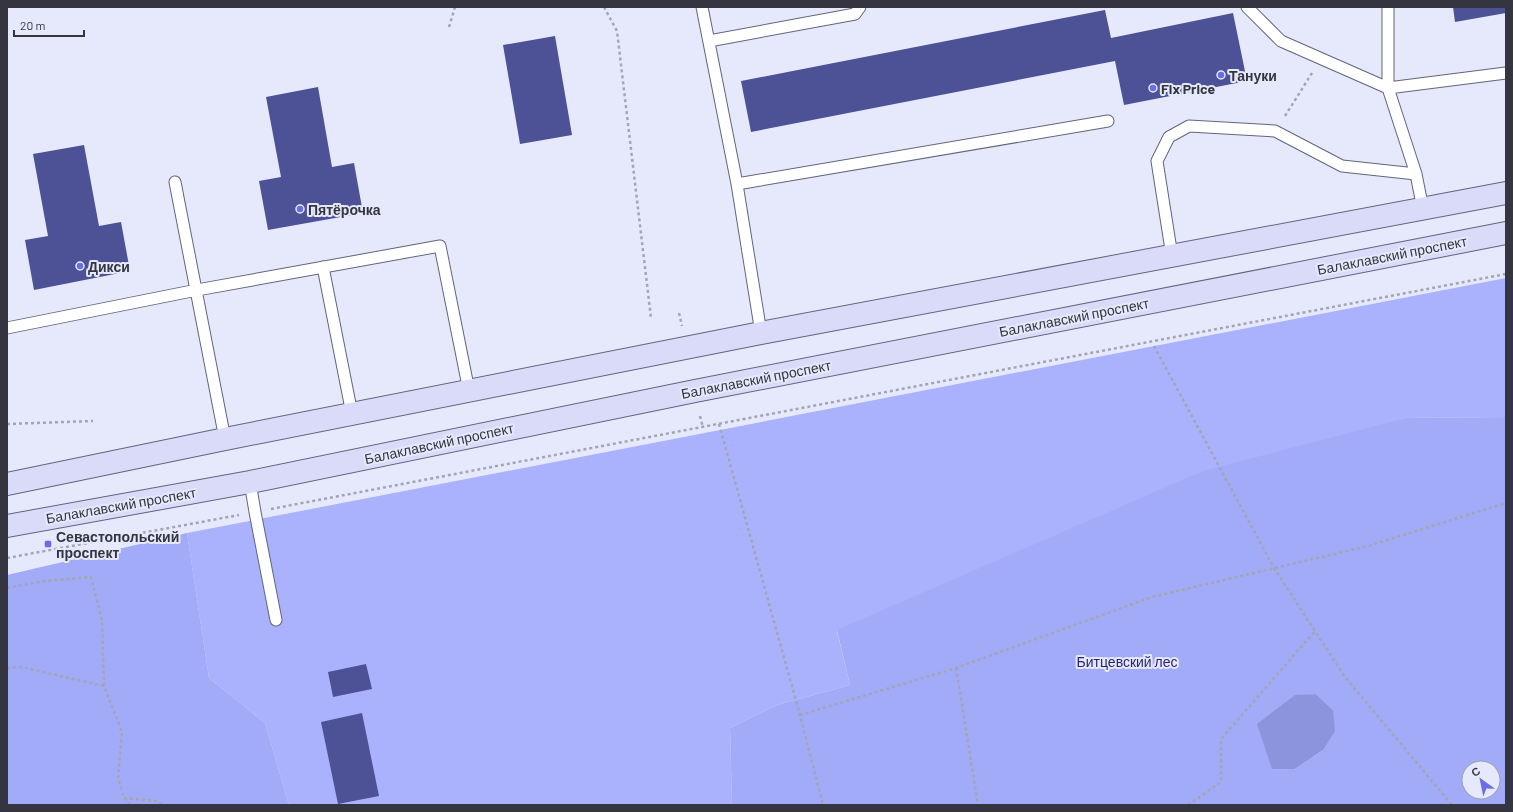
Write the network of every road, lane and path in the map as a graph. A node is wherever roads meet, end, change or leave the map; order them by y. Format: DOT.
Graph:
graph roads {
  1 [pos="455,7"];
  2 [pos="604,7"];
  3 [pos="702,7"];
  4 [pos="860,7"];
  5 [pos="1247,7"];
  6 [pos="1388,7"];
  7 [pos="449,27"];
  8 [pos="709,41"];
  9 [pos="1320,59"];
  10 [pos="1506,73"];
  11 [pos="1388,88"];
  12 [pos="1108,121"];
  13 [pos="1275,131"];
  14 [pos="1416,174"];
  15 [pos="175,182"];
  16 [pos="737,184"];
  17 [pos="1506,193"];
  18 [pos="1423,209"];
  19 [pos="1506,233"];
  20 [pos="1172,256"];
  21 [pos="323,267"];
  22 [pos="1506,274"];
  23 [pos="196,290"];
  24 [pos="679,313"];
  25 [pos="651,318"];
  26 [pos="7,328"];
  27 [pos="683,330"];
  28 [pos="761,333"];
  29 [pos="1154,346"];
  30 [pos="469,391"];
  31 [pos="352,414"];
  32 [pos="700,416"];
  33 [pos="93,421"];
  34 [pos="7,424"];
  35 [pos="719,424"];
  36 [pos="703,428"];
  37 [pos="225,439"];
  38 [pos="250,482"];
  39 [pos="7,484"];
  40 [pos="1506,503"];
  41 [pos="255,512"];
  42 [pos="7,526"];
  43 [pos="7,558"];
  44 [pos="1274,568"];
  45 [pos="7,588"];
  46 [pos="276,620"];
  47 [pos="1315,631"];
  48 [pos="7,668"];
  49 [pos="956,668"];
  50 [pos="104,686"];
  51 [pos="800,715"];
  52 [pos="124,798"];
  53 [pos="130,805"];
  54 [pos="162,805"];
  55 [pos="823,805"];
  56 [pos="978,805"];
  57 [pos="1188,805"];
  58 [pos="1452,805"];
  1 -- 7 [label="path"];
  2 -- 25 [label="path"];
  3 -- 8 [label="lane"];
  4 -- 8 [label="lane"];
  5 -- 9 [label="lane"];
  6 -- 11 [label="lane"];
  8 -- 16 [label="lane"];
  9 -- 11 [label="lane"];
  9 -- 13 [label="path"];
  10 -- 11 [label="lane"];
  11 -- 14 [label="lane"];
  12 -- 16 [label="lane"];
  13 -- 14 [label="lane"];
  13 -- 20 [label="lane"];
  14 -- 18 [label="lane"];
  15 -- 23 [label="lane"];
  16 -- 28 [label="lane"];
  17 -- 18 [label="main road"];
  18 -- 20 [label="main road"];
  19 -- 38 [label="main road, Балаклавский проспект"];
  20 -- 28 [label="main road"];
  21 -- 23 [label="lane"];
  21 -- 30 [label="lane"];
  21 -- 31 [label="lane"];
  22 -- 35 [label="path"];
  23 -- 26 [label="lane"];
  23 -- 37 [label="lane"];
  24 -- 27 [label="path"];
  28 -- 30 [label="main road"];
  29 -- 44 [label="path"];
  30 -- 31 [label="main road"];
  31 -- 37 [label="main road"];
  32 -- 36 [label="path"];
  33 -- 34 [label="path"];
  35 -- 36 [label="path"];
  35 -- 51 [label="path"];
  36 -- 41 [label="path"];
  37 -- 39 [label="main road"];
  38 -- 41 [label="lane"];
  38 -- 42 [label="main road, Балаклавский проспект"];
  40 -- 44 [label="path"];
  41 -- 43 [label="path"];
  41 -- 46 [label="lane"];
  44 -- 47 [label="path"];
  44 -- 49 [label="path"];
  45 -- 50 [label="path"];
  47 -- 57 [label="path"];
  47 -- 58 [label="path"];
  48 -- 50 [label="path"];
  49 -- 51 [label="path"];
  49 -- 56 [label="path"];
  50 -- 52 [label="path"];
  51 -- 55 [label="path"];
  52 -- 53 [label="path"];
  52 -- 54 [label="path"];
}
